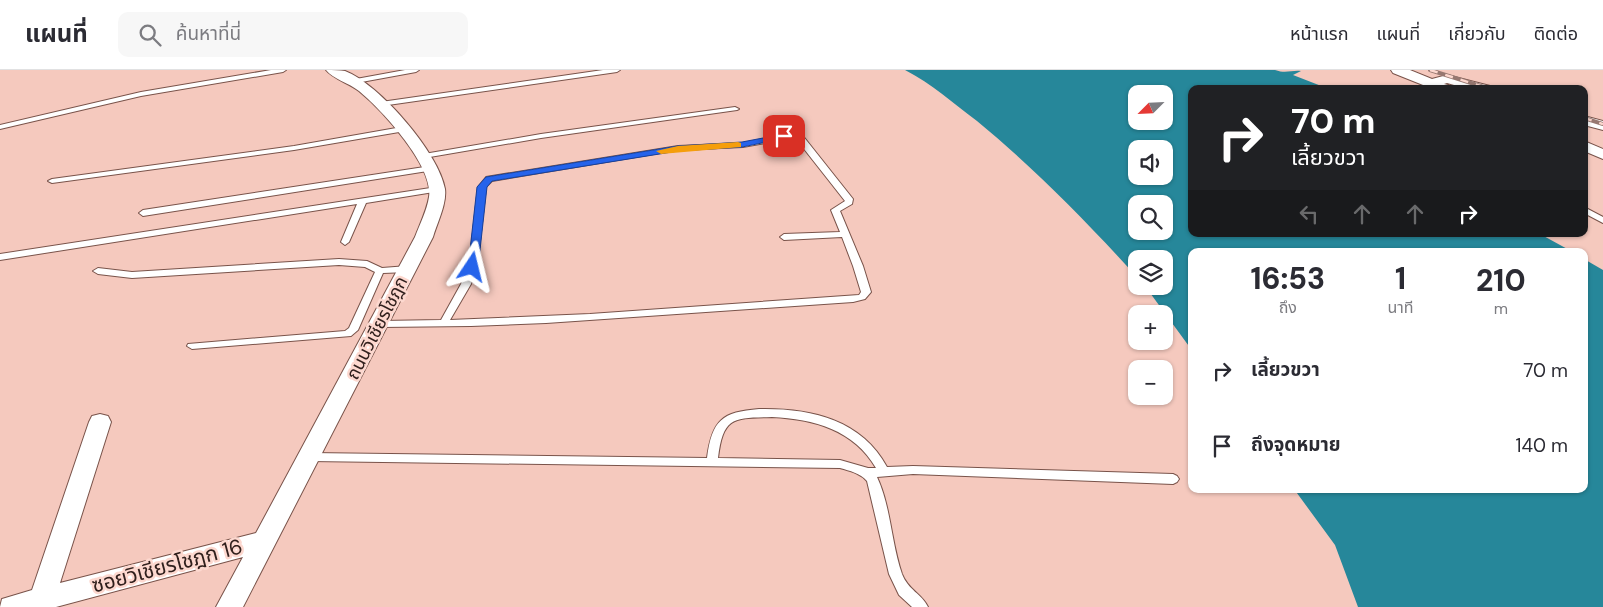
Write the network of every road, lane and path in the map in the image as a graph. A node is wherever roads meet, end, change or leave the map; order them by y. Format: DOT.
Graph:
graph roads {
  1 [pos="283,70"];
  2 [pos="333,70"];
  3 [pos="416,70"];
  4 [pos="553,70"];
  5 [pos="617,70"];
  6 [pos="1398,70"];
  7 [pos="557,78"];
  8 [pos="356,81"];
  9 [pos="1431,83"];
  10 [pos="1435,85"];
  11 [pos="1469,85"];
  12 [pos="381,104"];
  13 [pos="735,109"];
  14 [pos="1588,121"];
  15 [pos="1603,126"];
  16 [pos="0,127"];
  17 [pos="402,129"];
  18 [pos="1588,148"];
  19 [pos="1603,154"];
  20 [pos="428,162"];
  21 [pos="52,181"];
  22 [pos="437,188"];
  23 [pos="362,200"];
  24 [pos="1588,212"];
  25 [pos="143,213"];
  26 [pos="1603,220"];
  27 [pos="844,234"];
  28 [pos="784,237"];
  29 [pos="345,242"];
  30 [pos="0,257"];
  31 [pos="408,269"];
  32 [pos="98,271"];
  33 [pos="380,271"];
  34 [pos="444,323"];
  35 [pos="381,324"];
  36 [pos="192,346"];
  37 [pos="100,422"];
  38 [pos="310,458"];
  39 [pos="712,463"];
  40 [pos="883,470"];
  41 [pos="867,473"];
  42 [pos="1172,479"];
  43 [pos="264,541"];
  44 [pos="42,599"];
  45 [pos="12,607"];
  46 [pos="230,607"];
  47 [pos="921,607"];
  1 -- 16 [label="lane"];
  2 -- 8 [label="street, ถนนวิเชียรโชฎก"];
  3 -- 8 [label="lane"];
  4 -- 7 [label="lane"];
  5 -- 7 [label="lane"];
  6 -- 9 [label="street"];
  7 -- 12 [label="lane"];
  8 -- 12 [label="street, ถนนวิเชียรโชฎก"];
  9 -- 10 [label="street"];
  9 -- 11 [label="street"];
  12 -- 17 [label="street, ถนนวิเชียรโชฎก"];
  13 -- 20 [label="lane"];
  14 -- 15 [label="street"];
  17 -- 20 [label="street, ถนนวิเชียรโชฎก"];
  17 -- 21 [label="lane"];
  18 -- 19 [label="street"];
  20 -- 22 [label="street, ถนนวิเชียรโชฎก"];
  20 -- 25 [label="lane"];
  22 -- 23 [label="lane"];
  22 -- 31 [label="street, ถนนวิเชียรโชฎก"];
  23 -- 29 [label="lane"];
  23 -- 30 [label="lane"];
  24 -- 26 [label="lane"];
  27 -- 28 [label="lane"];
  27 -- 34 [label="lane"];
  27 -- 34 [label="lane"];
  31 -- 33 [label="lane"];
  31 -- 35 [label="street, ถนนวิเชียรโชฎก"];
  32 -- 33 [label="lane"];
  33 -- 36 [label="lane"];
  34 -- 35 [label="lane"];
  35 -- 38 [label="street, ถนนวิเชียรโชฎก"];
  37 -- 44 [label="street"];
  38 -- 39 [label="lane"];
  38 -- 43 [label="street, ถนนวิเชียรโชฎก"];
  39 -- 40 [label="lane"];
  39 -- 41 [label="lane"];
  40 -- 41 [label="lane"];
  40 -- 42 [label="lane"];
  41 -- 47 [label="lane"];
  43 -- 44 [label="street, ซอยวิเชียรโชฎก 16"];
  43 -- 46 [label="street, ถนนวิเชียรโชฎก"];
  44 -- 45 [label="street, ซอยวิเชียรโชฎก 16"];
}
